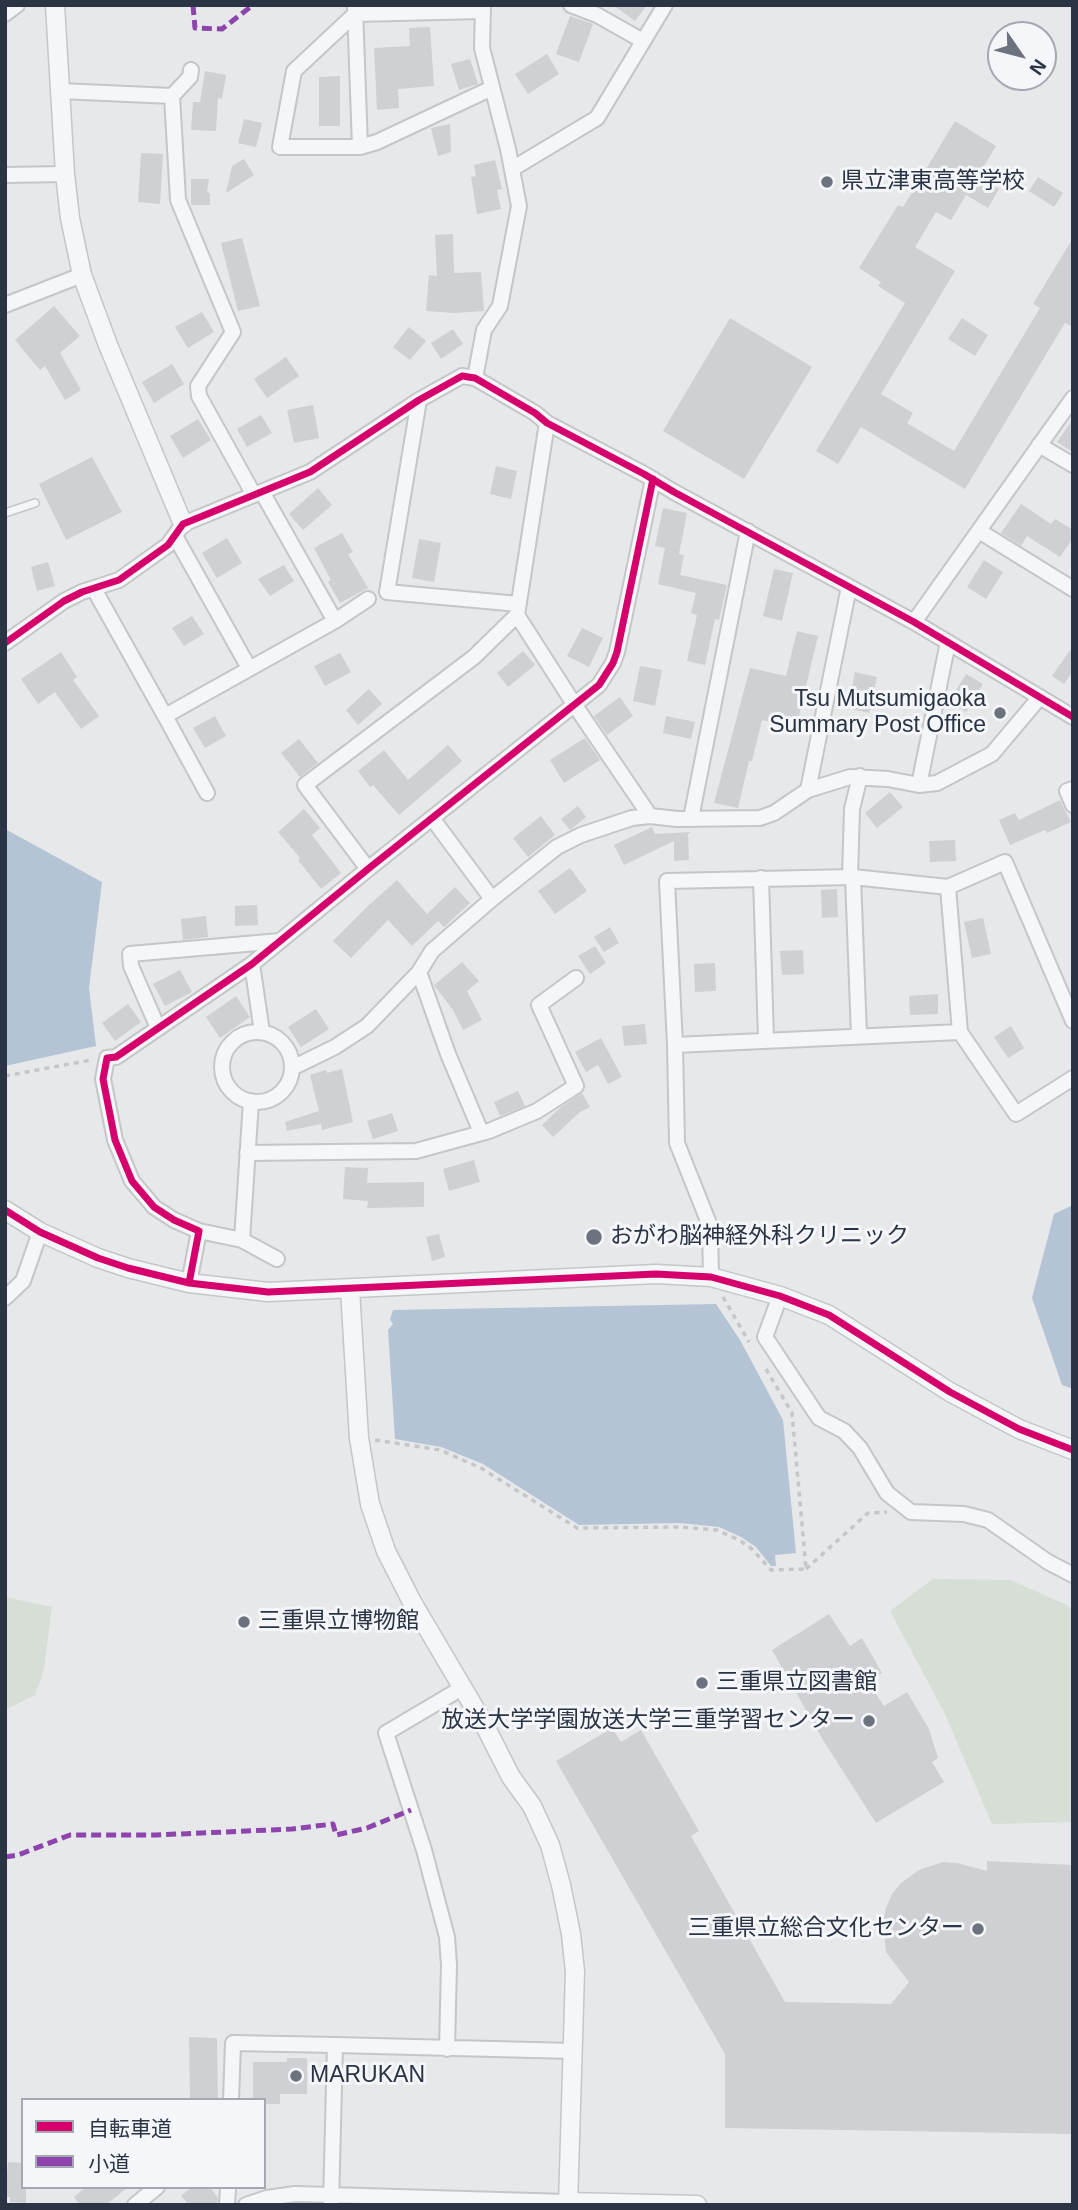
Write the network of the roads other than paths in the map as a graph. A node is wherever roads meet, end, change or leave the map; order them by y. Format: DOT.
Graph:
graph roads {
  1 [pos="17,5"];
  2 [pos="55,5"];
  3 [pos="571,5"];
  4 [pos="665,5"];
  5 [pos="483,8"];
  6 [pos="355,9"];
  7 [pos="5,14"];
  8 [pos="643,41"];
  9 [pos="191,70"];
  10 [pos="492,88"];
  11 [pos="60,91"];
  12 [pos="172,96"];
  13 [pos="360,147"];
  14 [pos="512,169"];
  15 [pos="65,174"];
  16 [pos="5,175"];
  17 [pos="82,275"];
  18 [pos="5,305"];
  19 [pos="475,379"];
  20 [pos="1073,398"];
  21 [pos="418,400"];
  22 [pos="547,423"];
  23 [pos="1040,445"];
  24 [pos="1073,465"];
  25 [pos="653,479"];
  26 [pos="258,494"];
  27 [pos="35,503"];
  28 [pos="5,513"];
  29 [pos="179,530"];
  30 [pos="748,531"];
  31 [pos="979,531"];
  32 [pos="849,587"];
  33 [pos="94,589"];
  34 [pos="1073,589"];
  35 [pos="368,600"];
  36 [pos="518,609"];
  37 [pos="335,621"];
  38 [pos="914,622"];
  39 [pos="948,642"];
  40 [pos="5,643"];
  41 [pos="249,668"];
  42 [pos="1040,697"];
  43 [pos="574,705"];
  44 [pos="165,716"];
  45 [pos="1073,717"];
  46 [pos="860,776"];
  47 [pos="919,785"];
  48 [pos="1073,789"];
  49 [pos="808,790"];
  50 [pos="207,793"];
  51 [pos="1073,805"];
  52 [pos="650,816"];
  53 [pos="432,818"];
  54 [pos="691,818"];
  55 [pos="368,869"];
  56 [pos="851,877"];
  57 [pos="761,878"];
  58 [pos="948,887"];
  59 [pos="492,899"];
  60 [pos="281,940"];
  61 [pos="252,964"];
  62 [pos="419,972"];
  63 [pos="576,978"];
  64 [pos="1073,1021"];
  65 [pos="158,1028"];
  66 [pos="262,1032"];
  67 [pos="960,1032"];
  68 [pos="859,1036"];
  69 [pos="766,1039"];
  70 [pos="675,1045"];
  71 [pos="292,1068"];
  72 [pos="1073,1078"];
  73 [pos="251,1101"];
  74 [pos="481,1132"];
  75 [pos="247,1153"];
  76 [pos="5,1210"];
  77 [pos="199,1231"];
  78 [pos="40,1232"];
  79 [pos="242,1240"];
  80 [pos="277,1259"];
  81 [pos="710,1277"];
  82 [pos="189,1283"];
  83 [pos="350,1289"];
  84 [pos="780,1296"];
  85 [pos="5,1298"];
  86 [pos="1073,1450"];
  87 [pos="1073,1574"];
  88 [pos="462,1688"];
  89 [pos="335,2045"];
  90 [pos="447,2049"];
  91 [pos="573,2051"];
  92 [pos="231,2098"];
  93 [pos="155,2189"];
  94 [pos="332,2201"];
  95 [pos="568,2203"];
  96 [pos="135,2205"];
  97 [pos="246,2205"];
  98 [pos="696,2205"];
  1 -- 7 [label="street"];
  2 -- 11 [label="street"];
  3 -- 8 [label="street"];
  4 -- 8 [label="street"];
  5 -- 6 [label="street"];
  5 -- 10 [label="street"];
  6 -- 13 [label="street"];
  6 -- 13 [label="street"];
  8 -- 14 [label="street"];
  9 -- 12 [label="street"];
  10 -- 13 [label="street"];
  10 -- 14 [label="street"];
  11 -- 12 [label="street"];
  11 -- 15 [label="street"];
  12 -- 26 [label="street"];
  14 -- 19 [label="street"];
  15 -- 16 [label="street"];
  15 -- 17 [label="street"];
  17 -- 18 [label="street"];
  17 -- 29 [label="street"];
  19 -- 21 [label="street"];
  19 -- 22 [label="street"];
  20 -- 23 [label="street"];
  21 -- 26 [label="street"];
  21 -- 36 [label="street"];
  22 -- 25 [label="street"];
  22 -- 36 [label="street"];
  23 -- 24 [label="street"];
  23 -- 31 [label="street"];
  25 -- 30 [label="street"];
  25 -- 43 [label="street"];
  26 -- 29 [label="street"];
  26 -- 37 [label="street"];
  27 -- 28 [label="lane"];
  29 -- 33 [label="street"];
  29 -- 41 [label="street"];
  30 -- 32 [label="street"];
  30 -- 54 [label="street"];
  31 -- 34 [label="street"];
  31 -- 38 [label="street"];
  32 -- 38 [label="street"];
  32 -- 49 [label="street"];
  33 -- 40 [label="street"];
  33 -- 44 [label="street"];
  35 -- 37 [label="street"];
  36 -- 43 [label="street"];
  36 -- 55 [label="street"];
  37 -- 41 [label="street"];
  38 -- 39 [label="street"];
  39 -- 42 [label="street"];
  39 -- 47 [label="street"];
  41 -- 44 [label="street"];
  42 -- 45 [label="street"];
  42 -- 47 [label="street"];
  43 -- 52 [label="street"];
  43 -- 53 [label="street"];
  44 -- 50 [label="street"];
  46 -- 47 [label="street"];
  46 -- 49 [label="street"];
  46 -- 56 [label="street"];
  48 -- 51 [label="street"];
  49 -- 54 [label="street"];
  52 -- 54 [label="street"];
  52 -- 59 [label="street"];
  53 -- 55 [label="street"];
  53 -- 59 [label="street"];
  55 -- 60 [label="street"];
  56 -- 57 [label="street"];
  56 -- 58 [label="street"];
  56 -- 68 [label="street"];
  57 -- 69 [label="street"];
  57 -- 70 [label="street"];
  58 -- 64 [label="street"];
  58 -- 67 [label="street"];
  59 -- 62 [label="street"];
  60 -- 61 [label="street"];
  60 -- 65 [label="street"];
  61 -- 65 [label="street"];
  61 -- 66 [label="street"];
  62 -- 71 [label="street"];
  62 -- 74 [label="street"];
  63 -- 74 [label="street"];
  65 -- 77 [label="street"];
  66 -- 71 [label="street"];
  66 -- 73 [label="street"];
  67 -- 68 [label="street"];
  67 -- 72 [label="street"];
  68 -- 69 [label="street"];
  69 -- 70 [label="street"];
  70 -- 81 [label="street"];
  71 -- 73 [label="street"];
  73 -- 75 [label="street"];
  74 -- 75 [label="street"];
  75 -- 79 [label="street"];
  76 -- 78 [label="street"];
  77 -- 79 [label="street"];
  77 -- 82 [label="street"];
  78 -- 82 [label="street"];
  78 -- 85 [label="street"];
  79 -- 80 [label="street"];
  81 -- 83 [label="street"];
  81 -- 84 [label="street"];
  82 -- 83 [label="street"];
  83 -- 88 [label="street"];
  84 -- 86 [label="street"];
  84 -- 87 [label="street"];
  88 -- 90 [label="street"];
  88 -- 91 [label="street"];
  89 -- 90 [label="street"];
  89 -- 92 [label="street"];
  89 -- 94 [label="street"];
  90 -- 91 [label="street"];
  91 -- 95 [label="street"];
  93 -- 96 [label="street"];
  94 -- 95 [label="street"];
  94 -- 97 [label="street"];
  95 -- 98 [label="street"];
}
